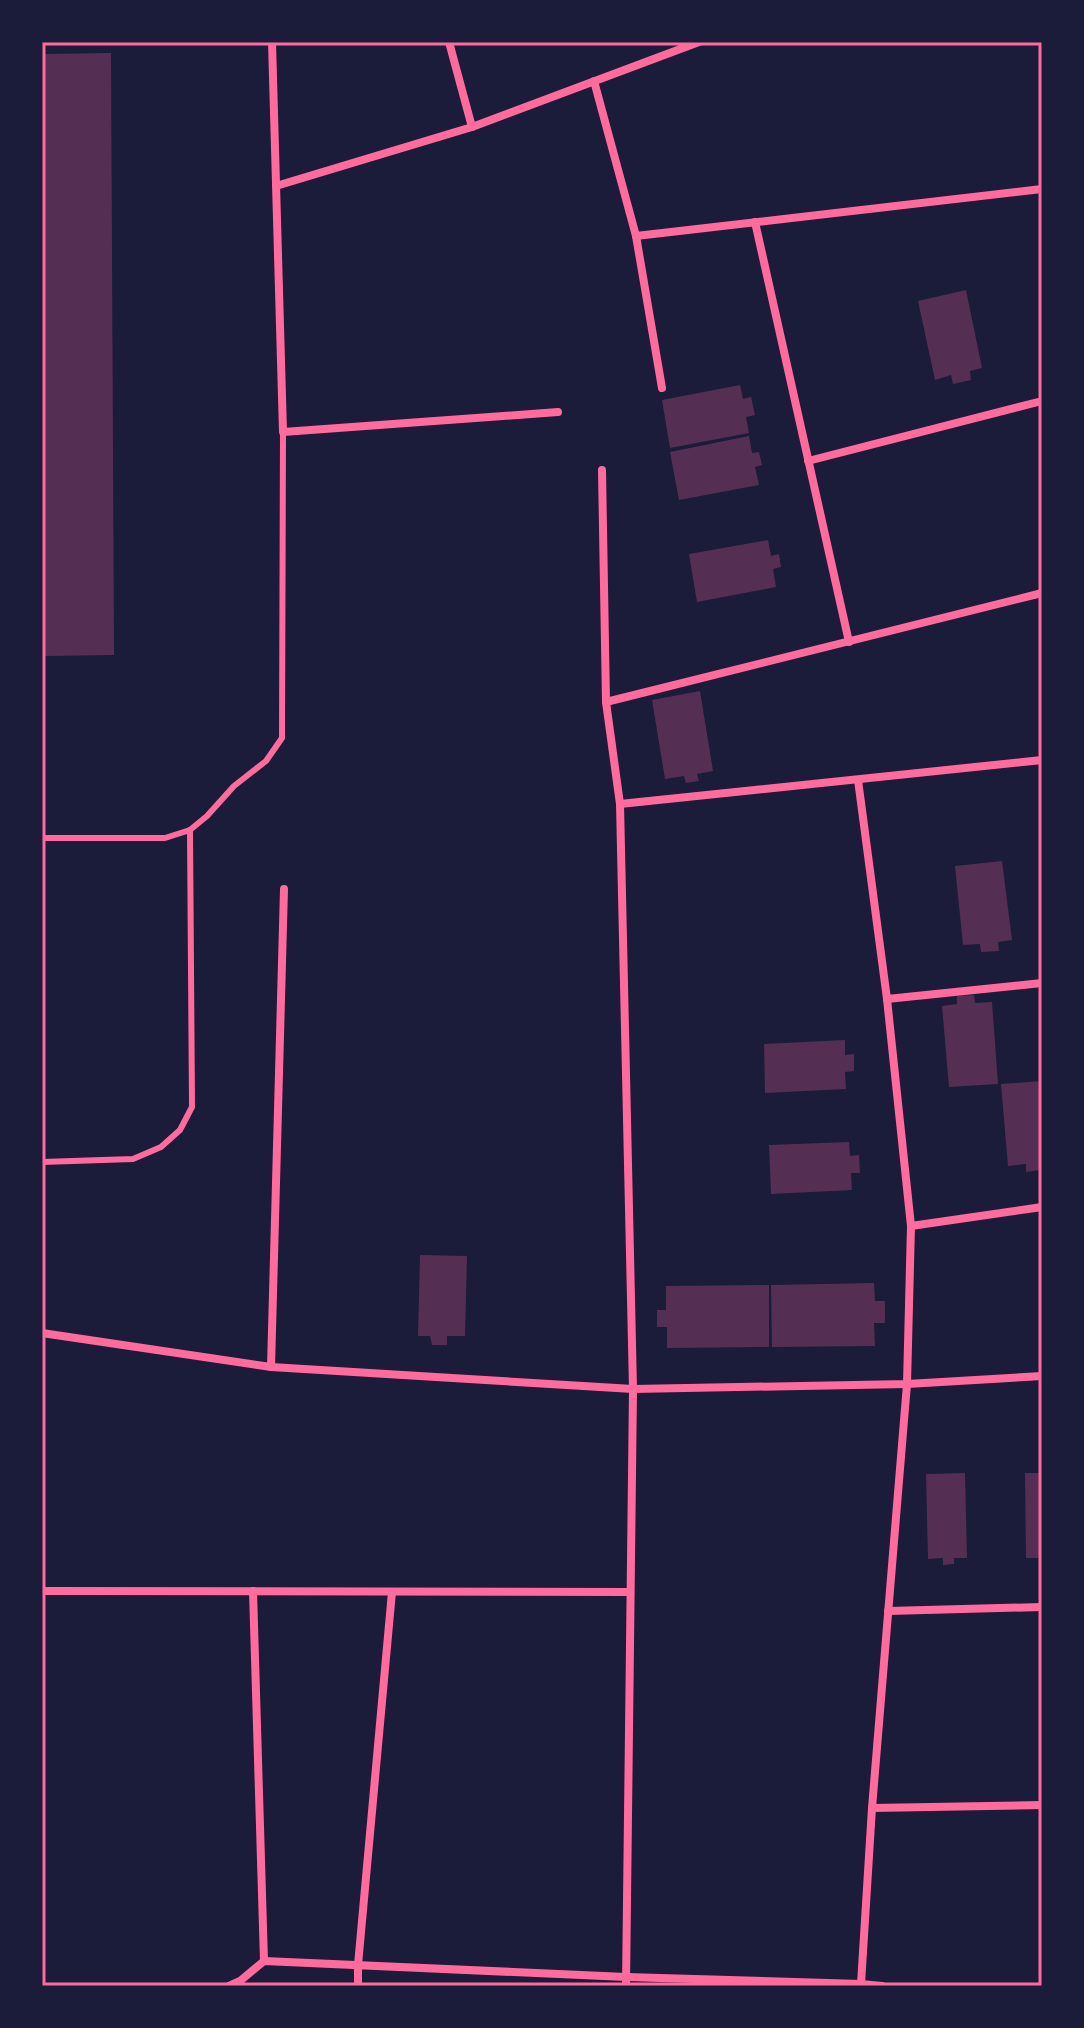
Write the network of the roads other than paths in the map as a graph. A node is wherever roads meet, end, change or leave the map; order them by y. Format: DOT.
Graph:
graph roads {
  1 [pos="272,42"];
  2 [pos="449,42"];
  3 [pos="696,43"];
  4 [pos="594,81"];
  5 [pos="472,127"];
  6 [pos="276,186"];
  7 [pos="1042,189"];
  8 [pos="755,222"];
  9 [pos="636,236"];
  10 [pos="662,388"];
  11 [pos="1042,401"];
  12 [pos="558,412"];
  13 [pos="283,432"];
  14 [pos="808,461"];
  15 [pos="602,470"];
  16 [pos="1042,593"];
  17 [pos="849,642"];
  18 [pos="606,702"];
  19 [pos="1042,760"];
  20 [pos="858,780"];
  21 [pos="620,804"];
  22 [pos="190,830"];
  23 [pos="42,838"];
  24 [pos="284,889"];
  25 [pos="1042,983"];
  26 [pos="887,999"];
  27 [pos="42,1162"];
  28 [pos="1042,1207"];
  29 [pos="911,1226"];
  30 [pos="42,1333"];
  31 [pos="271,1367"];
  32 [pos="1042,1376"];
  33 [pos="907,1384"];
  34 [pos="633,1389"];
  35 [pos="42,1591"];
  36 [pos="253,1591"];
  37 [pos="392,1592"];
  38 [pos="630,1592"];
  39 [pos="1042,1607"];
  40 [pos="888,1611"];
  41 [pos="1042,1805"];
  42 [pos="872,1808"];
  43 [pos="264,1961"];
  44 [pos="358,1965"];
  45 [pos="626,1982"];
  46 [pos="861,1984"];
  47 [pos="229,1986"];
  48 [pos="358,1986"];
  49 [pos="882,1986"];
  1 -- 6 [label="street"];
  2 -- 5 [label="street"];
  3 -- 4 [label="street"];
  4 -- 5 [label="street"];
  4 -- 9 [label="street"];
  5 -- 6 [label="street"];
  6 -- 13 [label="street"];
  7 -- 8 [label="street"];
  8 -- 9 [label="street"];
  8 -- 14 [label="street"];
  9 -- 10 [label="street"];
  11 -- 14 [label="street"];
  12 -- 13 [label="street"];
  13 -- 22 [label="lane"];
  14 -- 17 [label="street"];
  15 -- 18 [label="street"];
  16 -- 17 [label="street"];
  17 -- 18 [label="street"];
  18 -- 21 [label="street"];
  19 -- 20 [label="street"];
  20 -- 21 [label="street"];
  20 -- 26 [label="street"];
  21 -- 34 [label="street"];
  22 -- 23 [label="lane"];
  22 -- 27 [label="lane"];
  24 -- 31 [label="street"];
  25 -- 26 [label="street"];
  26 -- 29 [label="street"];
  28 -- 29 [label="street"];
  29 -- 33 [label="street"];
  30 -- 31 [label="street"];
  31 -- 34 [label="street"];
  32 -- 33 [label="street"];
  33 -- 34 [label="street"];
  33 -- 40 [label="street"];
  34 -- 38 [label="street"];
  35 -- 36 [label="street"];
  36 -- 37 [label="street"];
  36 -- 43 [label="street"];
  37 -- 38 [label="street"];
  37 -- 44 [label="street"];
  38 -- 45 [label="street"];
  39 -- 40 [label="street"];
  40 -- 42 [label="street"];
  41 -- 42 [label="street"];
  42 -- 46 [label="street"];
  43 -- 44 [label="street"];
  43 -- 47 [label="street"];
  44 -- 45 [label="street"];
  44 -- 48 [label="street"];
  45 -- 46 [label="street"];
  46 -- 49 [label="street"];
}
